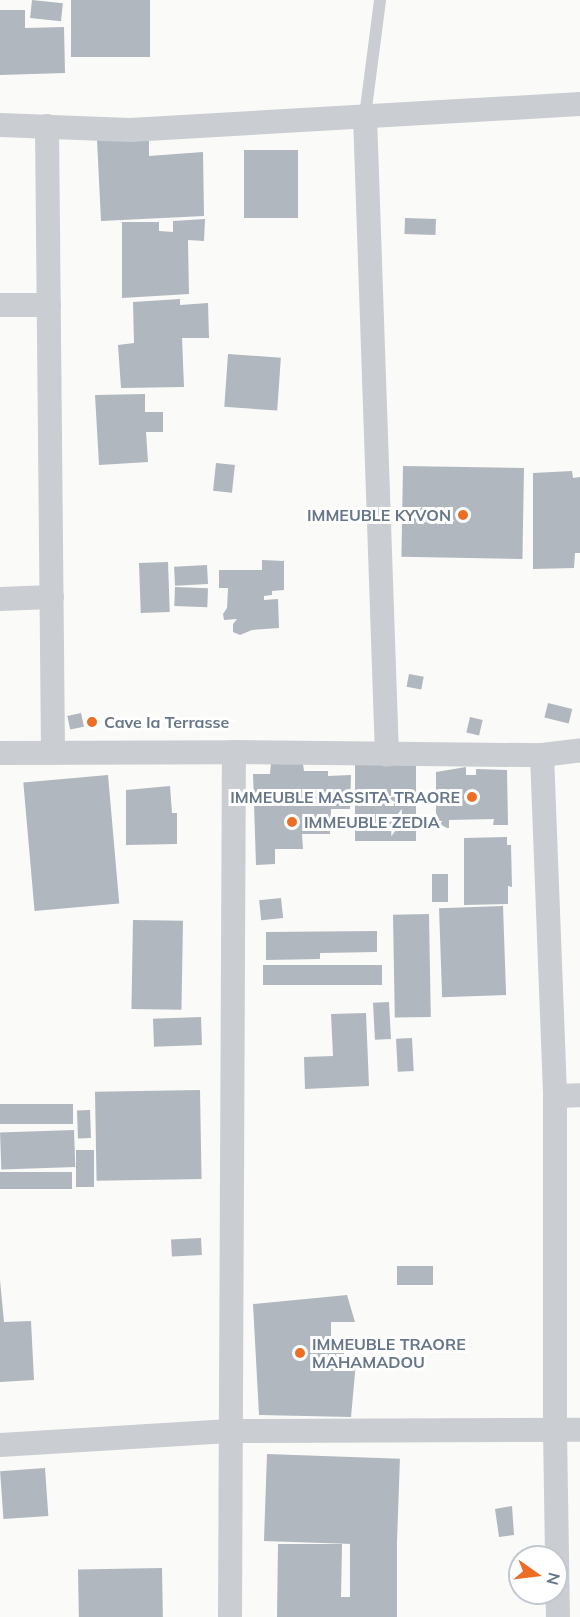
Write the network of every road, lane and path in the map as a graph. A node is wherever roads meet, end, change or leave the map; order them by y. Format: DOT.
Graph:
graph roads {
  1 [pos="380,0"];
  2 [pos="580,105"];
  3 [pos="365,116"];
  4 [pos="0,125"];
  5 [pos="47,126"];
  6 [pos="0,305"];
  7 [pos="49,305"];
  8 [pos="52,597"];
  9 [pos="0,599"];
  10 [pos="580,750"];
  11 [pos="234,752"];
  12 [pos="0,753"];
  13 [pos="53,753"];
  14 [pos="387,755"];
  15 [pos="542,755"];
  16 [pos="555,1095"];
  17 [pos="580,1095"];
  18 [pos="555,1429"];
  19 [pos="580,1430"];
  20 [pos="230,1431"];
  21 [pos="0,1445"];
  22 [pos="230,1617"];
  23 [pos="558,1617"];
  1 -- 3 [label="lane"];
  2 -- 3 [label="street"];
  3 -- 5 [label="street"];
  3 -- 14 [label="street"];
  4 -- 5 [label="street"];
  5 -- 7 [label="street"];
  6 -- 7 [label="street"];
  7 -- 8 [label="street"];
  8 -- 9 [label="street"];
  8 -- 13 [label="street"];
  10 -- 15 [label="street"];
  11 -- 13 [label="street"];
  11 -- 14 [label="street"];
  11 -- 20 [label="street"];
  12 -- 13 [label="street"];
  14 -- 15 [label="street"];
  15 -- 16 [label="street"];
  16 -- 17 [label="street"];
  16 -- 18 [label="street"];
  18 -- 19 [label="street"];
  18 -- 20 [label="street"];
  18 -- 23 [label="street"];
  20 -- 21 [label="street"];
  20 -- 22 [label="street"];
}
